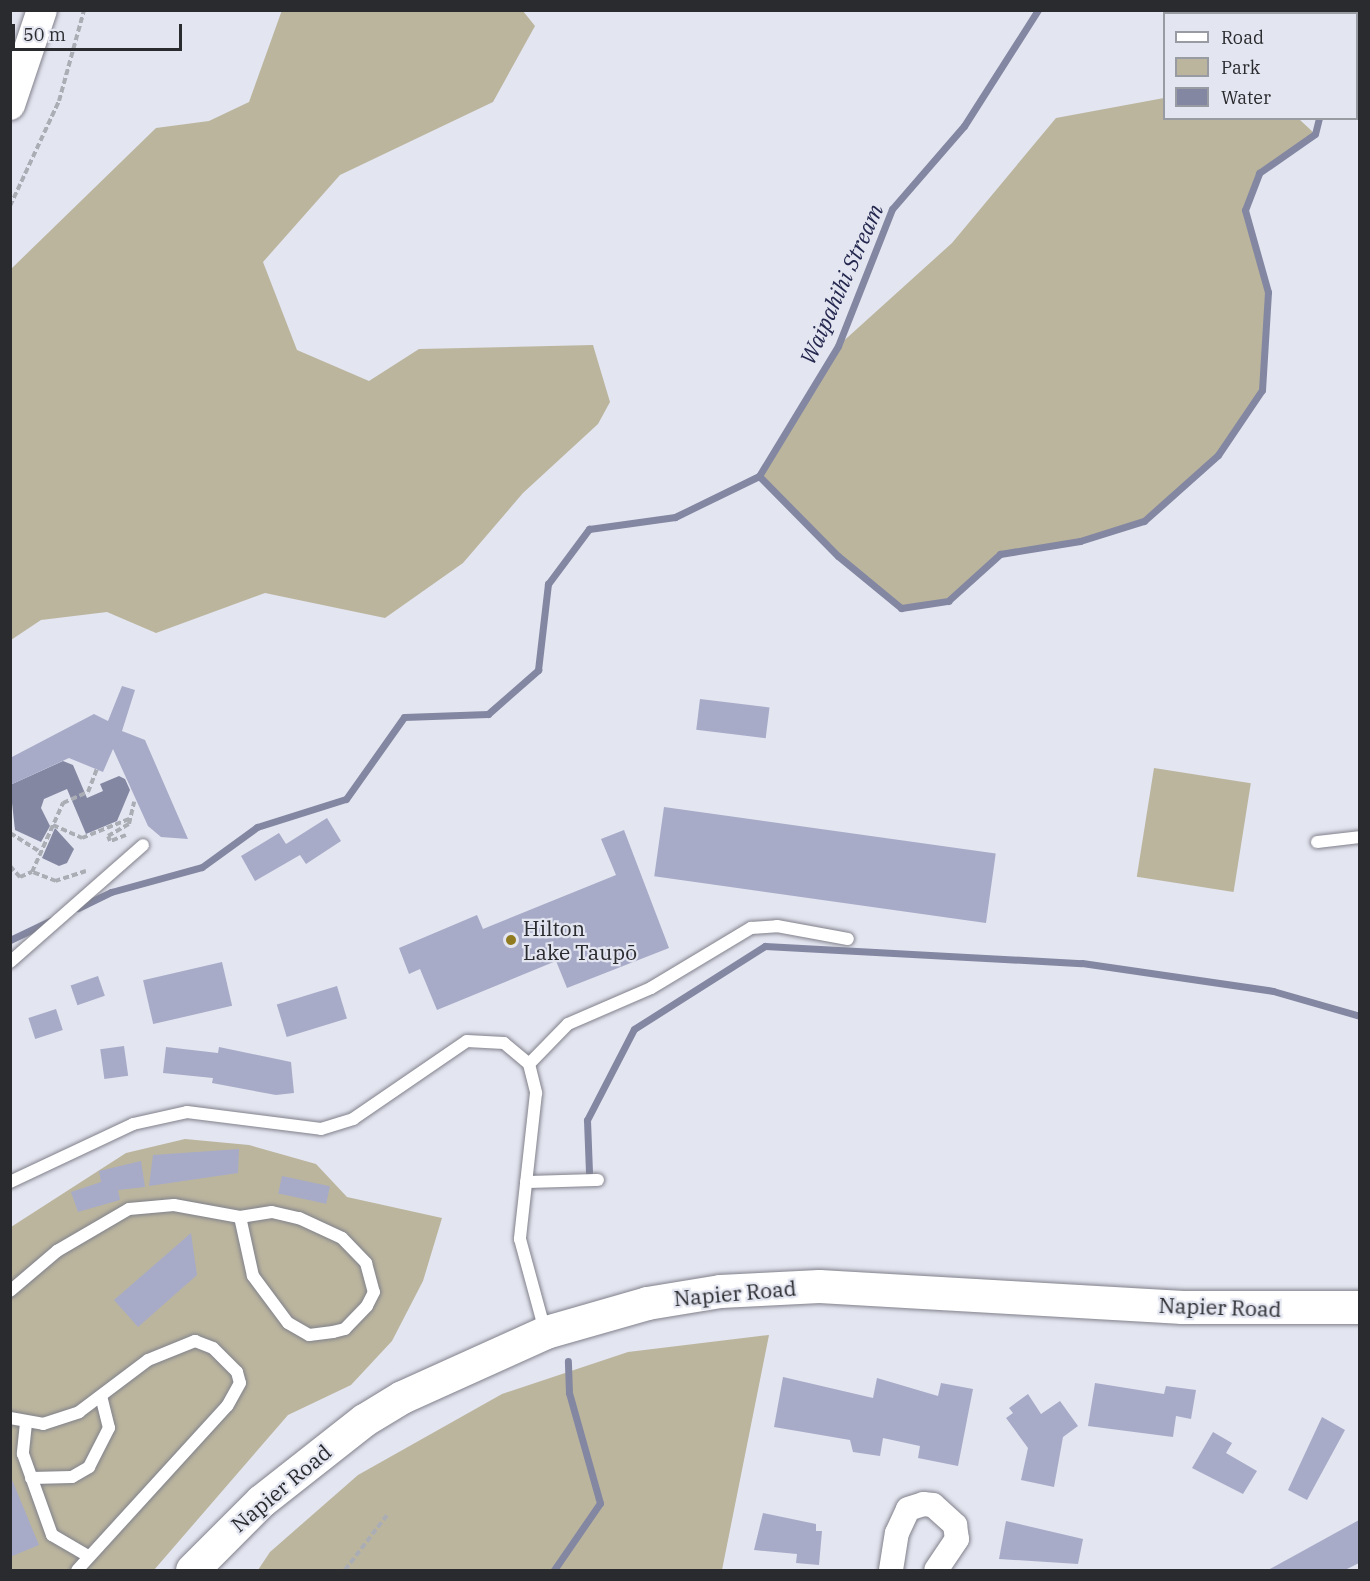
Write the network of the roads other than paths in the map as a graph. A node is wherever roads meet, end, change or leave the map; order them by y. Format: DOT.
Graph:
graph roads {
  1 [pos="42,10"];
  2 [pos="10,105"];
  3 [pos="1359,837"];
  4 [pos="1317,842"];
  5 [pos="143,845"];
  6 [pos="848,939"];
  7 [pos="10,962"];
  8 [pos="529,1064"];
  9 [pos="598,1180"];
  10 [pos="10,1182"];
  11 [pos="526,1182"];
  12 [pos="240,1217"];
  13 [pos="10,1291"];
  14 [pos="1359,1307"];
  15 [pos="546,1332"];
  16 [pos="101,1396"];
  17 [pos="10,1418"];
  18 [pos="26,1423"];
  19 [pos="31,1478"];
  20 [pos="88,1556"];
  21 [pos="76,1570"];
  22 [pos="192,1570"];
  23 [pos="891,1570"];
  24 [pos="936,1570"];
  1 -- 2 [label="street"];
  3 -- 4 [label="lane"];
  5 -- 7 [label="lane"];
  6 -- 8 [label="lane"];
  8 -- 10 [label="lane"];
  8 -- 11 [label="lane"];
  9 -- 11 [label="lane"];
  11 -- 15 [label="lane"];
  12 -- 12 [label="lane"];
  12 -- 13 [label="lane"];
  14 -- 15 [label="main road, Napier Road"];
  15 -- 22 [label="main road, Napier Road"];
  16 -- 18 [label="lane"];
  16 -- 19 [label="lane"];
  16 -- 20 [label="lane"];
  17 -- 18 [label="lane"];
  18 -- 19 [label="lane"];
  19 -- 20 [label="lane"];
  20 -- 21 [label="lane"];
  23 -- 24 [label="street"];
}
